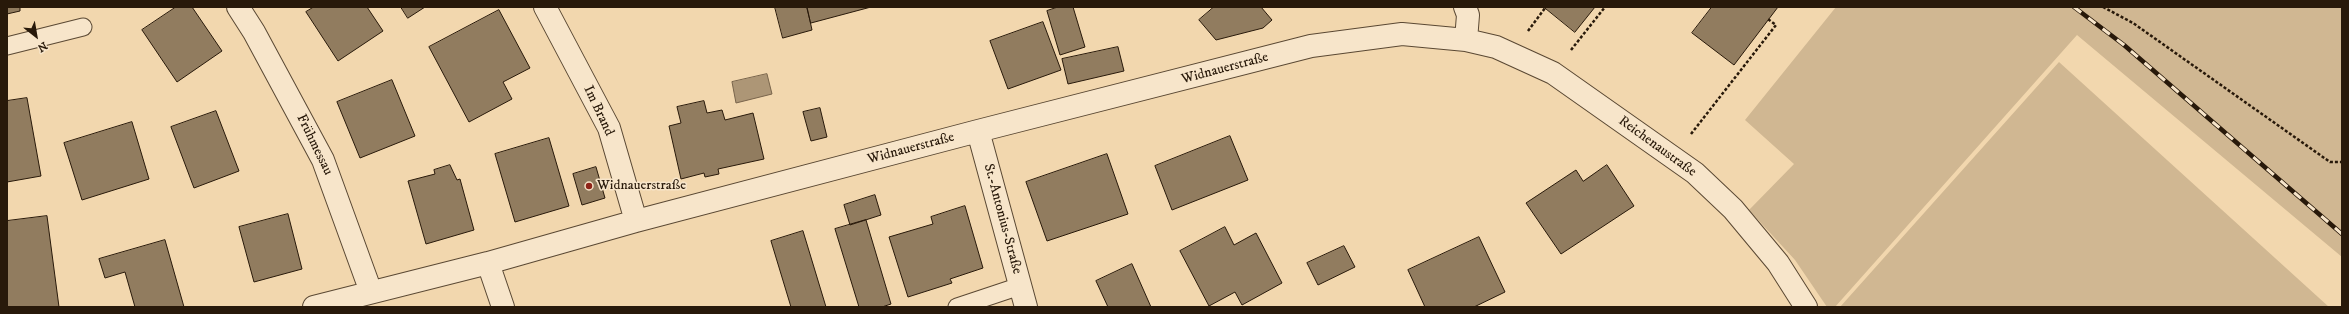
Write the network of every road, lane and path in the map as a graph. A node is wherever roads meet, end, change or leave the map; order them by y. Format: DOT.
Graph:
graph roads {
  1 [pos="238,7"];
  2 [pos="545,7"];
  3 [pos="1605,7"];
  4 [pos="2102,7"];
  5 [pos="1545,8"];
  6 [pos="1469,10"];
  7 [pos="1768,19"];
  8 [pos="83,27"];
  9 [pos="1526,33"];
  10 [pos="1466,40"];
  11 [pos="7,46"];
  12 [pos="1567,54"];
  13 [pos="978,131"];
  14 [pos="1690,136"];
  15 [pos="2342,162"];
  16 [pos="636,221"];
  17 [pos="488,263"];
  18 [pos="1020,286"];
  19 [pos="371,292"];
  20 [pos="314,307"];
  21 [pos="503,307"];
  22 [pos="957,307"];
  23 [pos="1026,307"];
  24 [pos="1806,307"];
  1 -- 19 [label="street, Frühmessau"];
  2 -- 16 [label="street, Im Brand"];
  3 -- 12 [label="path"];
  4 -- 15 [label="path"];
  5 -- 9 [label="path"];
  6 -- 10 [label="street"];
  7 -- 14 [label="path"];
  8 -- 11 [label="lane"];
  10 -- 13 [label="street, Widnauerstraße"];
  10 -- 24 [label="street, Reichenaustraße"];
  13 -- 16 [label="street, Widnauerstraße"];
  13 -- 18 [label="street, St.-Antonius-Straße"];
  16 -- 17 [label="street, Widnauerstraße"];
  17 -- 19 [label="street, Widnauerstraße"];
  17 -- 21 [label="street"];
  18 -- 22 [label="lane"];
  18 -- 23 [label="street, St.-Antonius-Straße"];
  19 -- 20 [label="street, Widnauerstraße"];
}
